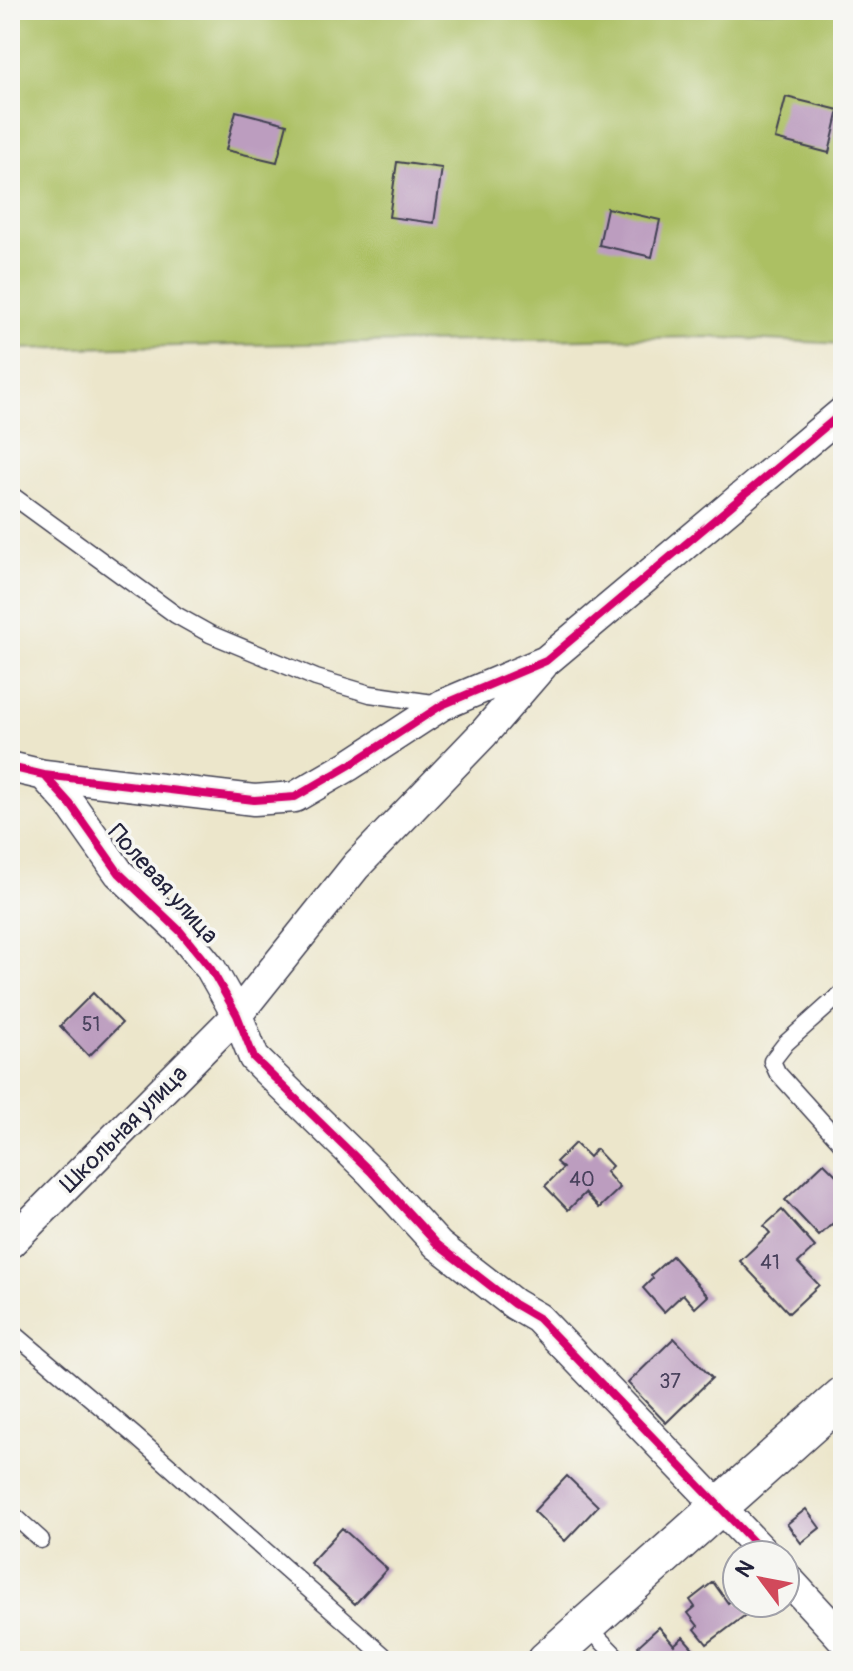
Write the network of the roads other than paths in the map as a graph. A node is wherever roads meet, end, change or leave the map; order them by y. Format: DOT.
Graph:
graph roads {
  1 [pos="843,412"];
  2 [pos="10,494"];
  3 [pos="546,661"];
  4 [pos="442,705"];
  5 [pos="10,767"];
  6 [pos="44,775"];
  7 [pos="843,992"];
  8 [pos="237,1015"];
  9 [pos="843,1145"];
  10 [pos="10,1243"];
  11 [pos="10,1330"];
  12 [pos="843,1396"];
  13 [pos="721,1505"];
  14 [pos="10,1512"];
  15 [pos="752,1539"];
  16 [pos="41,1540"];
  17 [pos="801,1593"];
  18 [pos="586,1625"];
  19 [pos="843,1639"];
  20 [pos="390,1661"];
  21 [pos="546,1661"];
  22 [pos="621,1661"];
  1 -- 3 [label="street"];
  2 -- 4 [label="lane"];
  3 -- 4 [label="street"];
  3 -- 8 [label="street, Школьная улица"];
  4 -- 6 [label="street"];
  5 -- 6 [label="street"];
  6 -- 8 [label="street, Полевая улица"];
  7 -- 9 [label="lane"];
  8 -- 10 [label="street, Школьная улица"];
  8 -- 13 [label="street, Полевая улица"];
  11 -- 20 [label="lane"];
  12 -- 13 [label="street"];
  13 -- 15 [label="street, Полевая улица"];
  13 -- 18 [label="street"];
  14 -- 16 [label="lane"];
  17 -- 19 [label="street"];
  18 -- 21 [label="street"];
  18 -- 22 [label="lane"];
}
